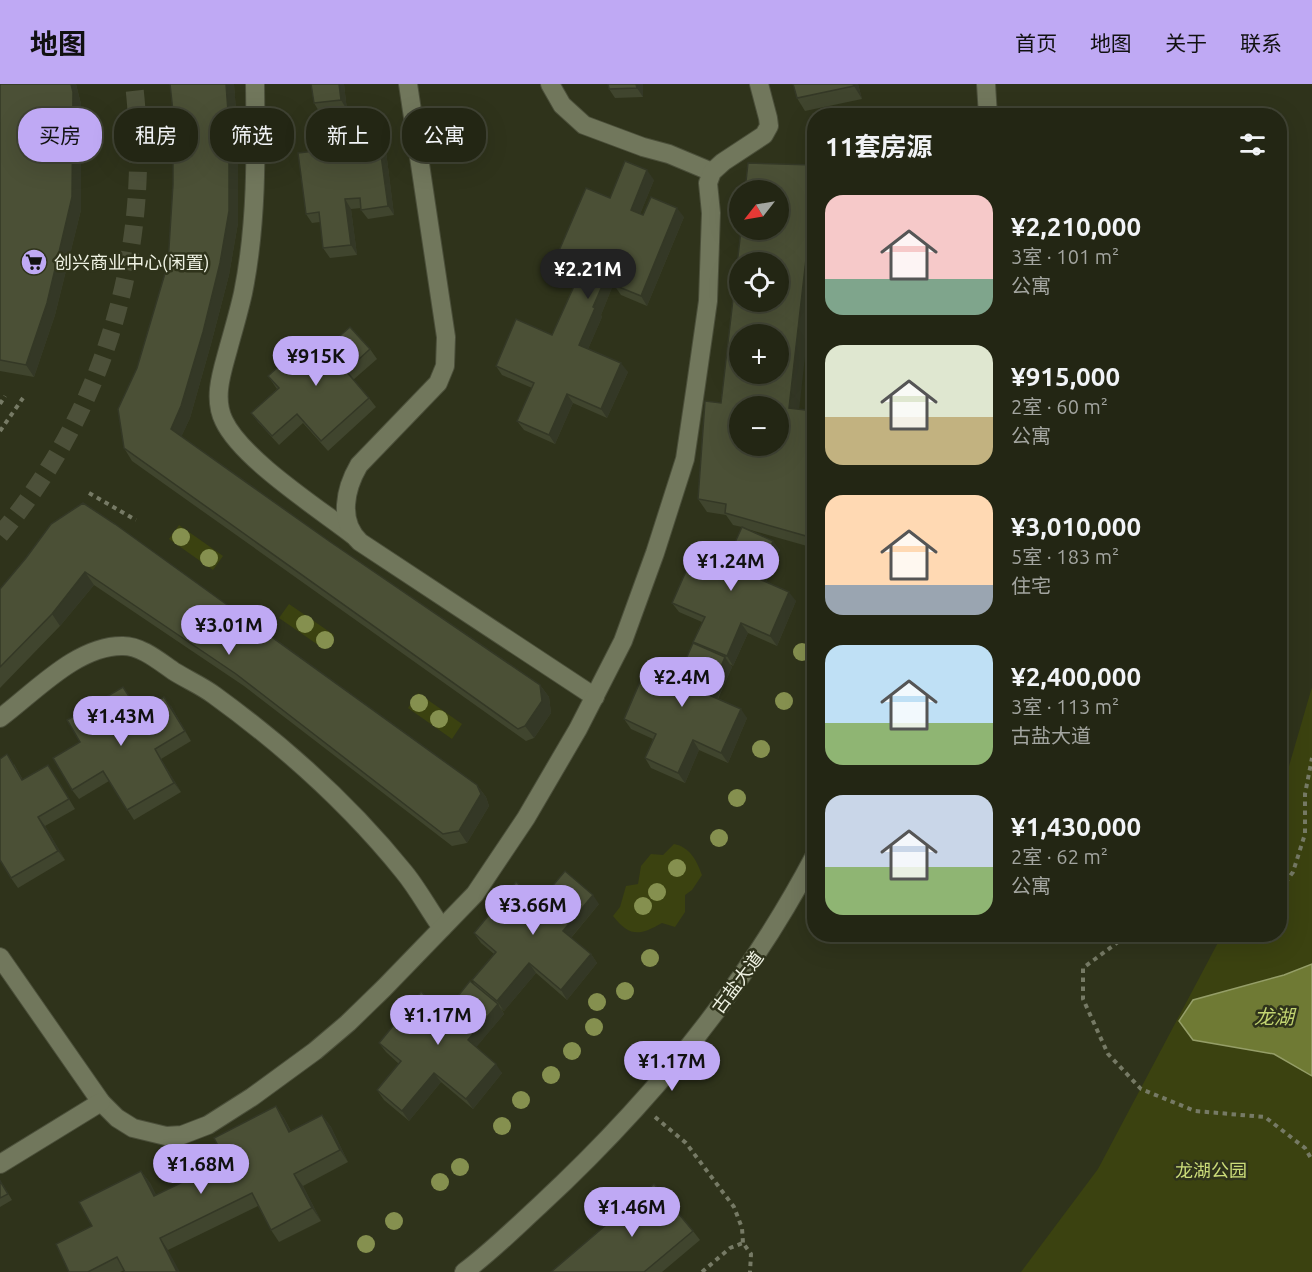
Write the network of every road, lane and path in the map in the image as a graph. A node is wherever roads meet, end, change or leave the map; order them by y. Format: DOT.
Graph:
graph roads {
  1 [pos="255,84"];
  2 [pos="408,84"];
  3 [pos="550,84"];
  4 [pos="759,84"];
  5 [pos="986,84"];
  6 [pos="988,108"];
  7 [pos="712,172"];
  8 [pos="6,396"];
  9 [pos="23,398"];
  10 [pos="0,404"];
  11 [pos="0,431"];
  12 [pos="89,493"];
  13 [pos="136,520"];
  14 [pos="353,535"];
  15 [pos="595,697"];
  16 [pos="0,718"];
  17 [pos="1312,758"];
  18 [pos="807,870"];
  19 [pos="1287,880"];
  20 [pos="442,928"];
  21 [pos="1118,942"];
  22 [pos="0,957"];
  23 [pos="101,1102"];
  24 [pos="639,1104"];
  25 [pos="1312,1160"];
  26 [pos="0,1164"];
  27 [pos="743,1243"];
  28 [pos="464,1272"];
  29 [pos="702,1272"];
  30 [pos="750,1272"];
  1 -- 14 [label="street"];
  2 -- 14 [label="street"];
  3 -- 7 [label="street"];
  4 -- 7 [label="street"];
  5 -- 6 [label="street"];
  7 -- 15 [label="street"];
  8 -- 10 [label="path"];
  9 -- 11 [label="path"];
  12 -- 13 [label="path"];
  14 -- 15 [label="street"];
  15 -- 20 [label="street"];
  16 -- 20 [label="street"];
  17 -- 19 [label="path"];
  18 -- 24 [label="street, 古盐大道"];
  20 -- 23 [label="street"];
  21 -- 25 [label="path"];
  22 -- 23 [label="street"];
  23 -- 26 [label="street"];
  24 -- 27 [label="path"];
  24 -- 28 [label="street, 古盐大道"];
  27 -- 29 [label="path"];
  27 -- 30 [label="path"];
}
